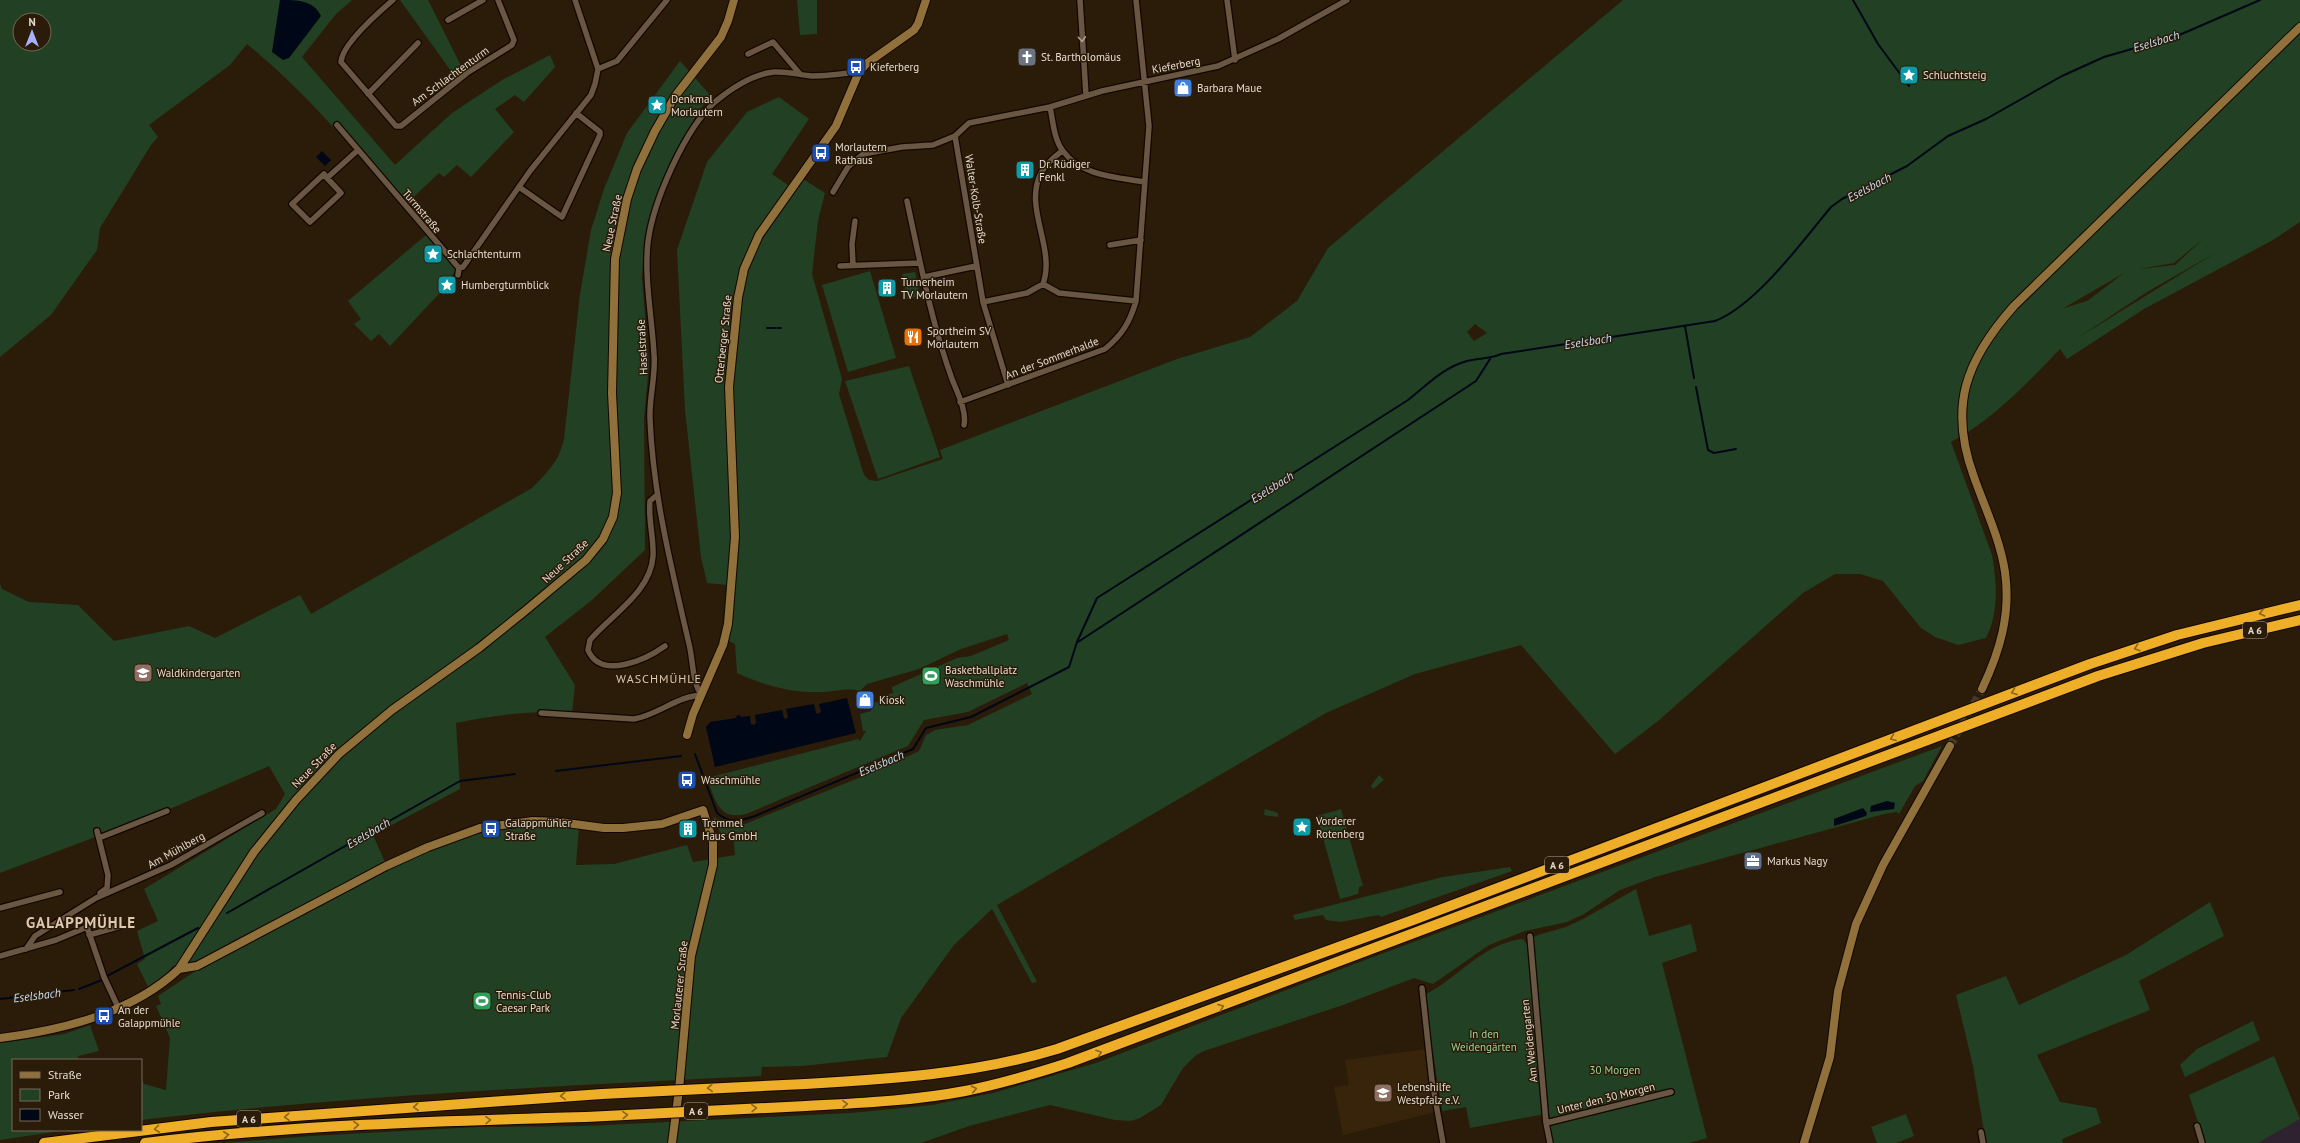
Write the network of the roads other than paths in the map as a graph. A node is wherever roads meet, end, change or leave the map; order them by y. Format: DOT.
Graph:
graph roads {
  1 [pos="393,0"];
  2 [pos="483,0"];
  3 [pos="498,0"];
  4 [pos="575,0"];
  5 [pos="667,0"];
  6 [pos="734,0"];
  7 [pos="926,0"];
  8 [pos="1080,0"];
  9 [pos="1136,0"];
  10 [pos="1227,0"];
  11 [pos="1346,0"];
  12 [pos="448,20"];
  13 [pos="2300,27"];
  14 [pos="418,43"];
  15 [pos="748,54"];
  16 [pos="1235,60"];
  17 [pos="598,69"];
  18 [pos="859,72"];
  19 [pos="800,74"];
  20 [pos="1146,81"];
  21 [pos="368,94"];
  22 [pos="1086,95"];
  23 [pos="1050,107"];
  24 [pos="576,113"];
  25 [pos="337,125"];
  26 [pos="956,136"];
  27 [pos="358,150"];
  28 [pos="1062,151"];
  29 [pos="327,178"];
  30 [pos="1144,182"];
  31 [pos="519,187"];
  32 [pos="833,192"];
  33 [pos="908,201"];
  34 [pos="854,221"];
  35 [pos="1141,240"];
  36 [pos="1110,245"];
  37 [pos="920,263"];
  38 [pos="853,265"];
  39 [pos="840,266"];
  40 [pos="976,266"];
  41 [pos="459,268"];
  42 [pos="458,275"];
  43 [pos="924,277"];
  44 [pos="1043,284"];
  45 [pos="1136,301"];
  46 [pos="983,302"];
  47 [pos="1008,385"];
  48 [pos="960,402"];
  49 [pos="964,425"];
  50 [pos="657,495"];
  51 [pos="2300,605"];
  52 [pos="2300,620"];
  53 [pos="665,646"];
  54 [pos="1982,689"];
  55 [pos="702,695"];
  56 [pos="542,713"];
  57 [pos="687,735"];
  58 [pos="1950,746"];
  59 [pos="167,811"];
  60 [pos="262,813"];
  61 [pos="97,830"];
  62 [pos="99,838"];
  63 [pos="60,892"];
  64 [pos="96,898"];
  65 [pos="0,908"];
  66 [pos="121,926"];
  67 [pos="89,935"];
  68 [pos="1530,936"];
  69 [pos="26,949"];
  70 [pos="0,956"];
  71 [pos="179,968"];
  72 [pos="1422,988"];
  73 [pos="118,1007"];
  74 [pos="0,1038"];
  75 [pos="1671,1092"];
  76 [pos="1546,1124"];
  77 [pos="2197,1126"];
  78 [pos="139,1131"];
  79 [pos="142,1131"];
  80 [pos="1981,1132"];
  81 [pos="44,1143"];
  82 [pos="145,1143"];
  83 [pos="672,1143"];
  84 [pos="1443,1143"];
  85 [pos="1550,1143"];
  86 [pos="1804,1143"];
  87 [pos="1983,1143"];
  88 [pos="2202,1143"];
  1 -- 21 [label="street, Am Schlachtenturm"];
  2 -- 12 [label="street"];
  3 -- 21 [label="street, Am Schlachtenturm"];
  4 -- 17 [label="street"];
  5 -- 17 [label="street"];
  6 -- 71 [label="street, Neue Straße"];
  7 -- 18 [label="street, Otterberger Straße"];
  8 -- 22 [label="street, one-way"];
  9 -- 20 [label="street, An der Sommerhalde"];
  10 -- 16 [label="street"];
  11 -- 16 [label="street, Kieferberg"];
  13 -- 54 [label="street"];
  14 -- 21 [label="street"];
  15 -- 19 [label="street"];
  16 -- 20 [label="street, Kieferberg"];
  17 -- 24 [label="street"];
  18 -- 19 [label="street, Haselstraße"];
  18 -- 55 [label="street, Otterberger Straße"];
  19 -- 50 [label="street, Haselstraße"];
  20 -- 22 [label="street, Kieferberg"];
  20 -- 30 [label="street, An der Sommerhalde"];
  22 -- 23 [label="street, Kieferberg"];
  23 -- 26 [label="street, Kieferberg"];
  23 -- 28 [label="street"];
  24 -- 31 [label="street"];
  24 -- 31 [label="street"];
  25 -- 27 [label="street, Turmstraße"];
  26 -- 32 [label="street, Kieferberg"];
  26 -- 40 [label="street, Walter-Kolb-Straße"];
  27 -- 29 [label="street"];
  27 -- 41 [label="street, Turmstraße"];
  28 -- 30 [label="street"];
  28 -- 44 [label="street"];
  29 -- 29 [label="street"];
  30 -- 35 [label="street, An der Sommerhalde"];
  31 -- 41 [label="street"];
  33 -- 37 [label="street"];
  34 -- 38 [label="street"];
  35 -- 36 [label="street"];
  35 -- 45 [label="street, An der Sommerhalde"];
  37 -- 38 [label="street"];
  37 -- 43 [label="street"];
  38 -- 39 [label="street"];
  40 -- 43 [label="street"];
  40 -- 46 [label="street, Walter-Kolb-Straße"];
  41 -- 42 [label="street"];
  43 -- 48 [label="street"];
  44 -- 45 [label="street"];
  44 -- 46 [label="street"];
  45 -- 47 [label="street, An der Sommerhalde"];
  46 -- 47 [label="street, Walter-Kolb-Straße"];
  47 -- 48 [label="street, An der Sommerhalde"];
  48 -- 49 [label="street"];
  50 -- 53 [label="street"];
  50 -- 55 [label="street, Haselstraße"];
  51 -- 79 [label="highway, A 6, one-way, bridge"];
  82 -- 52 [label="highway, A 6, one-way, bridge"];
  55 -- 56 [label="street"];
  55 -- 57 [label="street, Otterberger Straße"];
  58 -- 86 [label="street"];
  59 -- 62 [label="street"];
  60 -- 64 [label="street, Am Mühlberg"];
  61 -- 62 [label="street, Am Mühlberg"];
  62 -- 64 [label="street, Am Mühlberg"];
  63 -- 65 [label="street"];
  64 -- 69 [label="street, Am Mühlberg"];
  66 -- 67 [label="street"];
  67 -- 69 [label="street"];
  67 -- 73 [label="street"];
  68 -- 76 [label="street, Am Weidengarten"];
  69 -- 70 [label="street"];
  71 -- 73 [label="street"];
  71 -- 83 [label="street, Morlauterer Straße"];
  72 -- 84 [label="street"];
  73 -- 74 [label="street"];
  75 -- 76 [label="street, Unter den 30 Morgen"];
  76 -- 85 [label="street, Am Weidengarten"];
  77 -- 88 [label="street"];
  78 -- 81 [label="highway, A 6, one-way, bridge"];
  80 -- 87 [label="street"];
}
